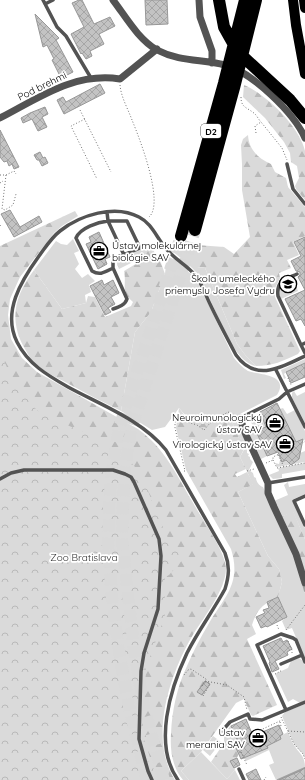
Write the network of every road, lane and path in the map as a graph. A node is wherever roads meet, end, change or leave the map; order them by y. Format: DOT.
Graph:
graph roads {
  1 [pos="53,0"];
  2 [pos="113,0"];
  3 [pos="199,0"];
  4 [pos="219,0"];
  5 [pos="245,0"];
  6 [pos="256,0"];
  7 [pos="293,0"];
  8 [pos="304,0"];
  9 [pos="44,2"];
  10 [pos="305,8"];
  11 [pos="244,26"];
  12 [pos="302,43"];
  13 [pos="157,50"];
  14 [pos="212,63"];
  15 [pos="305,74"];
  16 [pos="91,78"];
  17 [pos="120,79"];
  18 [pos="233,88"];
  19 [pos="80,110"];
  20 [pos="0,118"];
  21 [pos="305,118"];
  22 [pos="85,119"];
  23 [pos="261,122"];
  24 [pos="256,133"];
  25 [pos="305,138"];
  26 [pos="287,164"];
  27 [pos="111,172"];
  28 [pos="16,174"];
  29 [pos="0,175"];
  30 [pos="6,175"];
  31 [pos="97,179"];
  32 [pos="3,181"];
  33 [pos="0,183"];
  34 [pos="16,194"];
  35 [pos="305,204"];
  36 [pos="107,212"];
  37 [pos="142,219"];
  38 [pos="108,221"];
  39 [pos="194,230"];
  40 [pos="181,236"];
  41 [pos="124,255"];
  42 [pos="113,268"];
  43 [pos="297,274"];
  44 [pos="113,309"];
  45 [pos="305,343"];
  46 [pos="301,345"];
  47 [pos="305,354"];
  48 [pos="276,370"];
  49 [pos="288,378"];
  50 [pos="295,383"];
  51 [pos="305,384"];
  52 [pos="287,392"];
  53 [pos="232,413"];
  54 [pos="240,418"];
  55 [pos="305,427"];
  56 [pos="273,460"];
  57 [pos="305,463"];
  58 [pos="260,466"];
  59 [pos="284,467"];
  60 [pos="185,471"];
  61 [pos="247,472"];
  62 [pos="305,477"];
  63 [pos="0,479"];
  64 [pos="268,483"];
  65 [pos="305,496"];
  66 [pos="305,525"];
  67 [pos="305,583"];
  68 [pos="305,605"];
  69 [pos="277,625"];
  70 [pos="278,628"];
  71 [pos="286,630"];
  72 [pos="288,640"];
  73 [pos="302,654"];
  74 [pos="292,657"];
  75 [pos="305,662"];
  76 [pos="282,664"];
  77 [pos="280,670"];
  78 [pos="274,671"];
  79 [pos="180,674"];
  80 [pos="207,682"];
  81 [pos="202,686"];
  82 [pos="203,696"];
  83 [pos="305,702"];
  84 [pos="286,710"];
  85 [pos="278,713"];
  86 [pos="248,714"];
  87 [pos="283,720"];
  88 [pos="281,722"];
  89 [pos="282,726"];
  90 [pos="222,731"];
  91 [pos="288,731"];
  92 [pos="305,732"];
  93 [pos="252,734"];
  94 [pos="241,752"];
  95 [pos="305,759"];
  96 [pos="247,765"];
  97 [pos="239,769"];
  98 [pos="266,777"];
  99 [pos="152,780"];
  100 [pos="178,780"];
  101 [pos="244,780"];
  102 [pos="264,780"];
  1 -- 9 [label="lane"];
  2 -- 13 [label="street"];
  3 -- 14 [label="street"];
  4 -- 21 [label="highway"];
  5 -- 11 [label="highway, D2"];
  6 -- 11 [label="highway, D2"];
  7 -- 12 [label="main road"];
  8 -- 10 [label="main road"];
  9 -- 16 [label="lane"];
  11 -- 18 [label="highway, D2"];
  12 -- 15 [label="main road"];
  13 -- 14 [label="street"];
  13 -- 17 [label="street"];
  14 -- 25 [label="street"];
  16 -- 17 [label="street, Pod brehmi"];
  16 -- 20 [label="street, Pod brehmi"];
  17 -- 37 [label="path"];
  18 -- 23 [label="path"];
  18 -- 39 [label="highway, D2"];
  18 -- 40 [label="highway, D2"];
  19 -- 22 [label="path"];
  22 -- 27 [label="path"];
  22 -- 31 [label="path"];
  23 -- 24 [label="path"];
  23 -- 26 [label="path"];
  26 -- 35 [label="lane"];
  28 -- 30 [label="path"];
  29 -- 30 [label="path"];
  30 -- 34 [label="path"];
  32 -- 33 [label="path"];
  36 -- 37 [label="lane"];
  36 -- 38 [label="lane"];
  36 -- 79 [label="lane"];
  37 -- 48 [label="lane"];
  38 -- 41 [label="lane"];
  38 -- 41 [label="lane"];
  38 -- 42 [label="lane"];
  41 -- 42 [label="lane"];
  42 -- 44 [label="lane"];
  43 -- 46 [label="lane"];
  45 -- 46 [label="lane"];
  46 -- 47 [label="lane"];
  47 -- 48 [label="lane"];
  48 -- 52 [label="lane"];
  49 -- 50 [label="path"];
  51 -- 52 [label="lane"];
  52 -- 54 [label="lane"];
  52 -- 55 [label="lane"];
  53 -- 60 [label="path"];
  54 -- 58 [label="street"];
  56 -- 58 [label="path"];
  56 -- 59 [label="path"];
  56 -- 59 [label="path"];
  57 -- 59 [label="path"];
  58 -- 61 [label="path"];
  58 -- 64 [label="street"];
  62 -- 64 [label="lane"];
  63 -- 99 [label="lane"];
  64 -- 67 [label="street"];
  65 -- 66 [label="lane"];
  68 -- 71 [label="path"];
  69 -- 70 [label="path"];
  72 -- 74 [label="path"];
  73 -- 75 [label="lane"];
  73 -- 76 [label="lane"];
  73 -- 84 [label="lane"];
  77 -- 78 [label="path"];
  79 -- 80 [label="path"];
  79 -- 100 [label="lane"];
  80 -- 81 [label="path"];
  80 -- 82 [label="path"];
  80 -- 86 [label="path"];
  83 -- 84 [label="lane"];
  84 -- 85 [label="lane"];
  85 -- 86 [label="lane"];
  85 -- 87 [label="path"];
  86 -- 90 [label="lane"];
  87 -- 88 [label="path"];
  87 -- 91 [label="path"];
  88 -- 89 [label="path"];
  88 -- 93 [label="path"];
  91 -- 92 [label="path"];
  91 -- 95 [label="path"];
  94 -- 96 [label="path"];
  97 -- 101 [label="lane"];
  98 -- 102 [label="path"];
}
